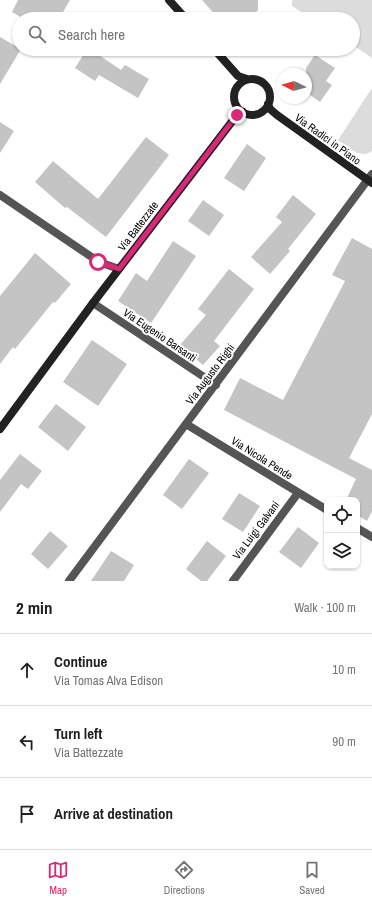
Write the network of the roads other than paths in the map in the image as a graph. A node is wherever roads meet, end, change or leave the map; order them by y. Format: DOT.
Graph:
graph roads {
  1 [pos="169,0"];
  2 [pos="180,12"];
  3 [pos="219,56"];
  4 [pos="238,80"];
  5 [pos="270,108"];
  6 [pos="239,112"];
  7 [pos="370,179"];
  8 [pos="0,194"];
  9 [pos="119,269"];
  10 [pos="93,303"];
  11 [pos="216,385"];
  12 [pos="186,424"];
  13 [pos="0,429"];
  14 [pos="298,493"];
  15 [pos="324,508"];
  16 [pos="360,530"];
  17 [pos="372,537"];
  18 [pos="69,581"];
  19 [pos="232,581"];
  1 -- 2 [label="street"];
  3 -- 4 [label="street"];
  4 -- 5 [label="street"];
  4 -- 6 [label="street"];
  5 -- 6 [label="street"];
  5 -- 7 [label="street, Via Radici in Piano"];
  6 -- 9 [label="street, Via Battezzate"];
  7 -- 11 [label="street, Via Augusto Righi"];
  8 -- 9 [label="street"];
  9 -- 10 [label="street, Via Battezzate"];
  10 -- 11 [label="street, Via Eugenio Barsanti"];
  10 -- 13 [label="street, Via Battezzate"];
  11 -- 12 [label="street, Via Augusto Righi"];
  12 -- 14 [label="street, Via Nicola Pende"];
  12 -- 18 [label="street, Via Augusto Righi"];
  14 -- 15 [label="street, Via Nicola Pende"];
  14 -- 19 [label="street, Via Luigi Galvani"];
  16 -- 17 [label="street"];
}
